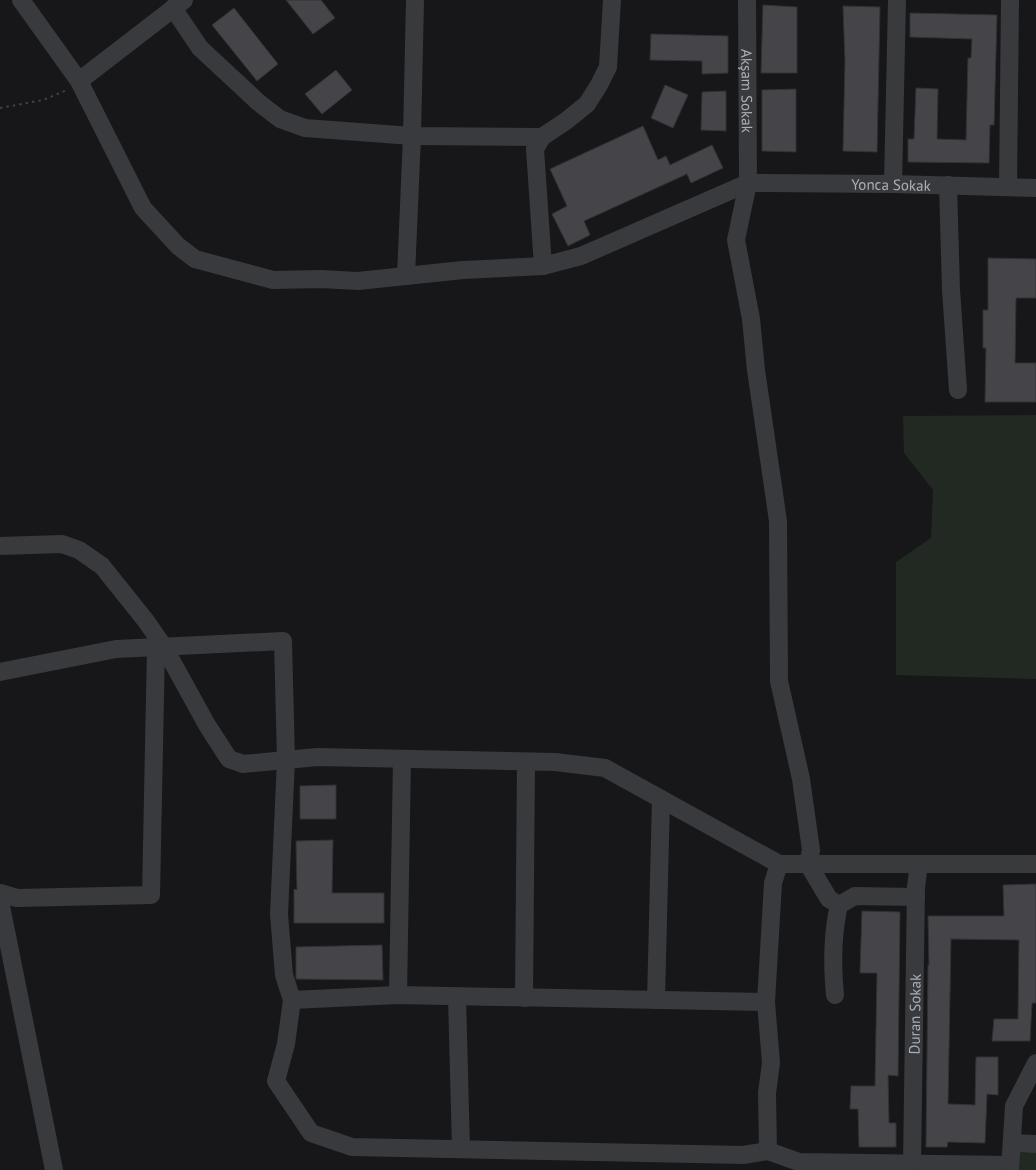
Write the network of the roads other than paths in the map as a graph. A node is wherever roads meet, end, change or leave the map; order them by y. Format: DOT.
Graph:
graph roads {
  1 [pos="21,0"];
  2 [pos="415,0"];
  3 [pos="612,0"];
  4 [pos="747,0"];
  5 [pos="897,0"];
  6 [pos="1010,0"];
  7 [pos="179,4"];
  8 [pos="78,81"];
  9 [pos="412,136"];
  10 [pos="542,137"];
  11 [pos="748,183"];
  12 [pos="893,184"];
  13 [pos="948,185"];
  14 [pos="1008,187"];
  15 [pos="1036,188"];
  16 [pos="542,266"];
  17 [pos="406,276"];
  18 [pos="958,390"];
  19 [pos="0,546"];
  20 [pos="160,647"];
  21 [pos="0,672"];
  22 [pos="402,759"];
  23 [pos="286,760"];
  24 [pos="526,762"];
  25 [pos="661,799"];
  26 [pos="779,864"];
  27 [pos="808,864"];
  28 [pos="919,864"];
  29 [pos="1036,864"];
  30 [pos="0,893"];
  31 [pos="916,897"];
  32 [pos="0,901"];
  33 [pos="839,905"];
  34 [pos="398,995"];
  35 [pos="835,995"];
  36 [pos="457,997"];
  37 [pos="524,998"];
  38 [pos="292,1000"];
  39 [pos="656,1000"];
  40 [pos="766,1002"];
  41 [pos="1036,1063"];
  42 [pos="1012,1143"];
  43 [pos="1036,1144"];
  44 [pos="461,1149"];
  45 [pos="768,1151"];
  46 [pos="912,1164"];
  47 [pos="799,1166"];
  48 [pos="885,1167"];
  49 [pos="1010,1168"];
  50 [pos="54,1170"];
  1 -- 8 [label="street"];
  2 -- 9 [label="street"];
  3 -- 10 [label="street"];
  4 -- 11 [label="street, Akşam Sokak"];
  5 -- 12 [label="street"];
  6 -- 14 [label="street"];
  7 -- 8 [label="street"];
  7 -- 9 [label="street"];
  8 -- 17 [label="street"];
  9 -- 10 [label="street"];
  9 -- 17 [label="street"];
  10 -- 16 [label="street"];
  11 -- 12 [label="street, Yonca Sokak"];
  11 -- 16 [label="street"];
  11 -- 27 [label="street, Akşam Sokak"];
  12 -- 13 [label="street, Yonca Sokak"];
  13 -- 14 [label="street, Yonca Sokak"];
  13 -- 18 [label="street"];
  14 -- 15 [label="street, Yonca Sokak"];
  16 -- 17 [label="street"];
  19 -- 20 [label="street"];
  20 -- 21 [label="street"];
  20 -- 23 [label="street"];
  20 -- 23 [label="street"];
  20 -- 30 [label="street"];
  22 -- 23 [label="street"];
  22 -- 24 [label="street"];
  22 -- 34 [label="street"];
  23 -- 38 [label="street"];
  24 -- 25 [label="street"];
  24 -- 37 [label="street"];
  25 -- 26 [label="street"];
  25 -- 39 [label="street"];
  26 -- 27 [label="street"];
  26 -- 40 [label="street"];
  27 -- 28 [label="street"];
  27 -- 33 [label="street"];
  28 -- 29 [label="street"];
  28 -- 31 [label="street, Duran Sokak"];
  31 -- 33 [label="street"];
  31 -- 46 [label="street, Duran Sokak"];
  32 -- 50 [label="street"];
  33 -- 35 [label="street"];
  34 -- 36 [label="street"];
  34 -- 38 [label="street"];
  36 -- 37 [label="street"];
  36 -- 44 [label="street"];
  37 -- 39 [label="street"];
  38 -- 44 [label="street"];
  39 -- 40 [label="street"];
  40 -- 45 [label="street"];
  41 -- 42 [label="street"];
  42 -- 43 [label="street"];
  42 -- 49 [label="street"];
  44 -- 45 [label="street"];
  45 -- 47 [label="street"];
  46 -- 48 [label="street"];
  46 -- 49 [label="street"];
  47 -- 48 [label="street"];
}
